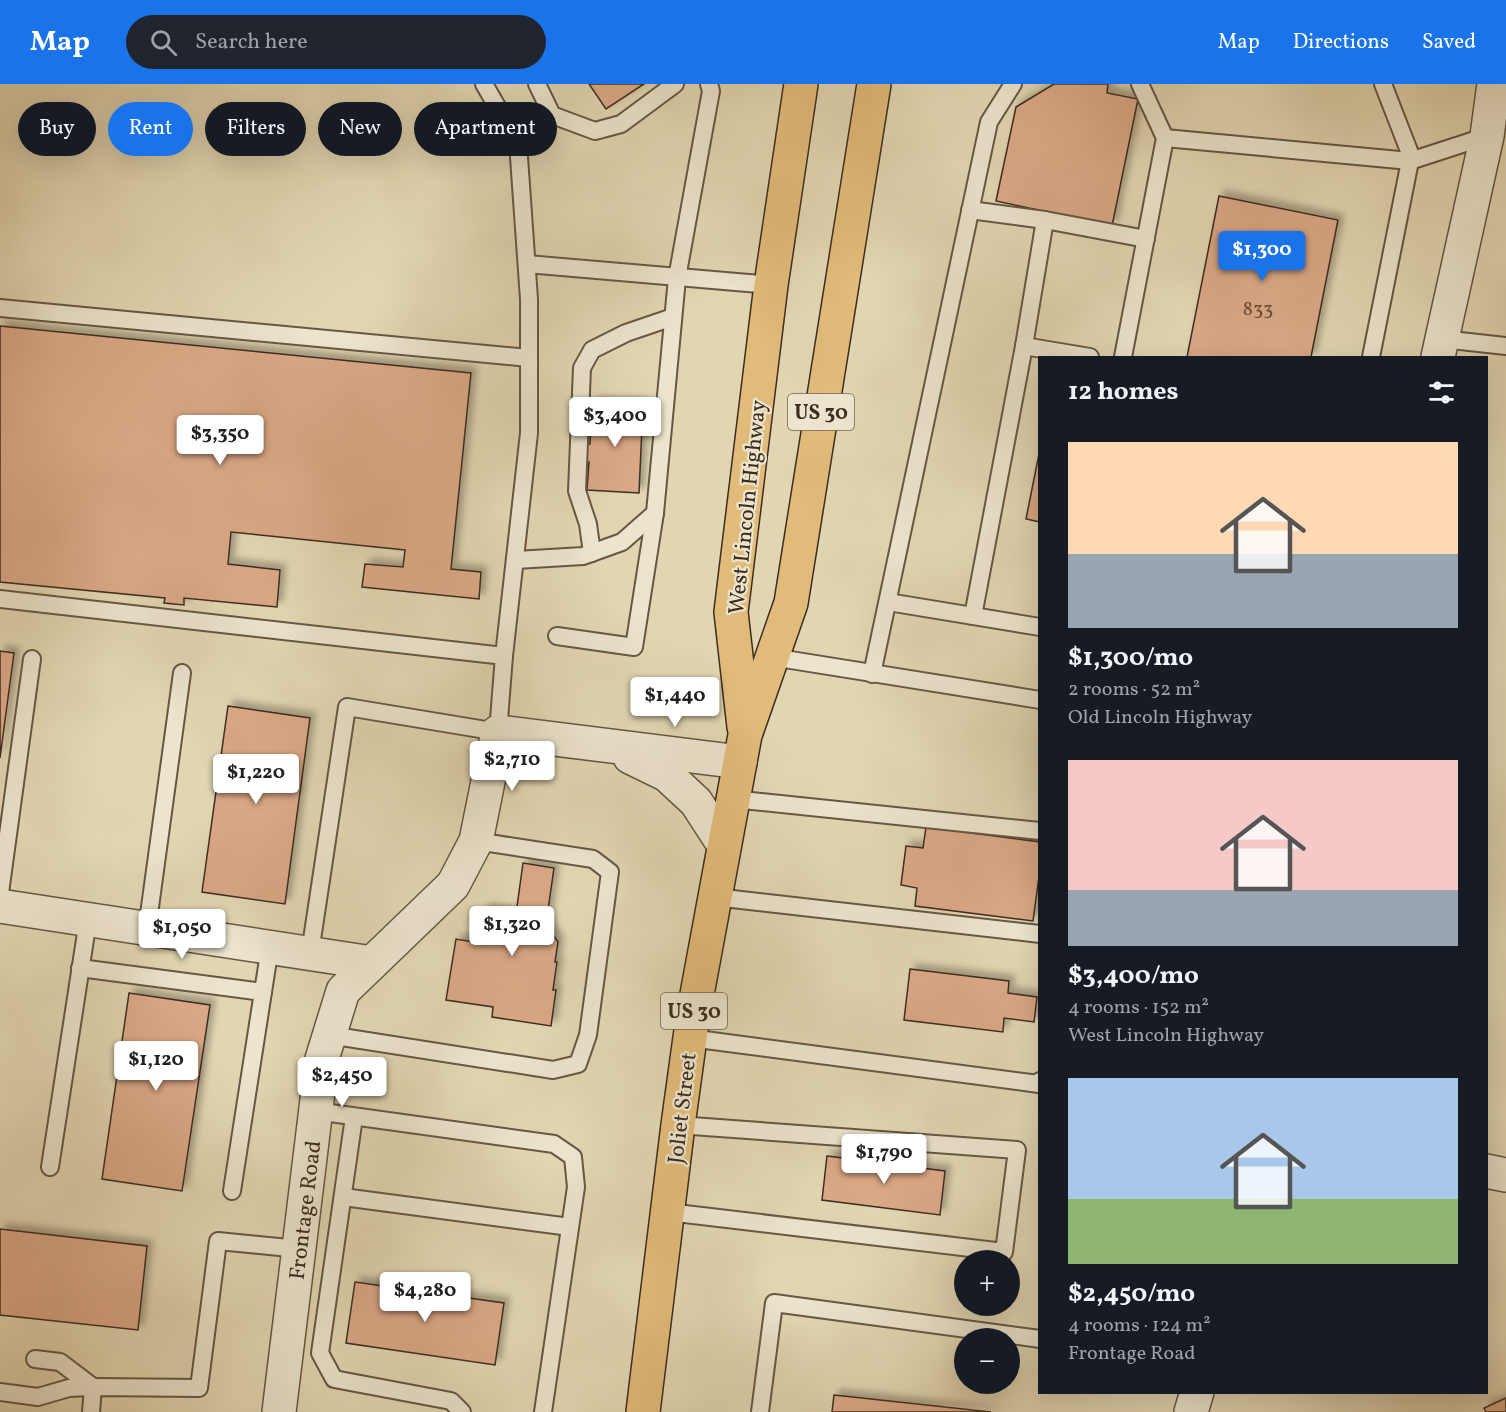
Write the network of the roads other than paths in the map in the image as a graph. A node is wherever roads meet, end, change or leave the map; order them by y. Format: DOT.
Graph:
graph roads {
  1 [pos="484,84"];
  2 [pos="537,84"];
  3 [pos="675,84"];
  4 [pos="709,84"];
  5 [pos="801,84"];
  6 [pos="874,84"];
  7 [pos="1013,84"];
  8 [pos="1140,84"];
  9 [pos="1383,84"];
  10 [pos="1494,84"];
  11 [pos="1487,135"];
  12 [pos="1165,138"];
  13 [pos="1410,162"];
  14 [pos="970,210"];
  15 [pos="1045,220"];
  16 [pos="1146,239"];
  17 [pos="527,264"];
  18 [pos="677,278"];
  19 [pos="771,285"];
  20 [pos="0,308"];
  21 [pos="673,317"];
  22 [pos="1024,346"];
  23 [pos="1506,346"];
  24 [pos="1440,348"];
  25 [pos="1084,356"];
  26 [pos="1123,356"];
  27 [pos="1371,356"];
  28 [pos="529,358"];
  29 [pos="655,513"];
  30 [pos="592,553"];
  31 [pos="516,560"];
  32 [pos="0,599"];
  33 [pos="888,602"];
  34 [pos="973,616"];
  35 [pos="1038,627"];
  36 [pos="557,636"];
  37 [pos="504,656"];
  38 [pos="772,657"];
  39 [pos="32,659"];
  40 [pos="182,673"];
  41 [pos="873,674"];
  42 [pos="1038,700"];
  43 [pos="498,732"];
  44 [pos="603,745"];
  45 [pos="742,748"];
  46 [pos="733,799"];
  47 [pos="1038,831"];
  48 [pos="476,841"];
  49 [pos="724,845"];
  50 [pos="0,893"];
  51 [pos="715,897"];
  52 [pos="0,906"];
  53 [pos="88,920"];
  54 [pos="147,929"];
  55 [pos="1038,934"];
  56 [pos="270,947"];
  57 [pos="310,953"];
  58 [pos="372,963"];
  59 [pos="80,968"];
  60 [pos="263,992"];
  61 [pos="329,1035"];
  62 [pos="690,1038"];
  63 [pos="1038,1084"];
  64 [pos="316,1111"];
  65 [pos="354,1116"];
  66 [pos="678,1125"];
  67 [pos="50,1167"];
  68 [pos="1488,1171"];
  69 [pos="1506,1175"];
  70 [pos="232,1191"];
  71 [pos="343,1197"];
  72 [pos="668,1212"];
  73 [pos="570,1227"];
  74 [pos="299,1249"];
  75 [pos="1038,1339"];
  76 [pos="35,1359"];
  77 [pos="93,1387"];
  78 [pos="0,1392"];
  79 [pos="1196,1394"];
  80 [pos="91,1412"];
  81 [pos="279,1412"];
  82 [pos="462,1412"];
  83 [pos="543,1412"];
  84 [pos="643,1412"];
  85 [pos="760,1412"];
  86 [pos="1191,1412"];
  1 -- 17 [label="lane"];
  2 -- 3 [label="lane"];
  4 -- 18 [label="lane"];
  5 -- 19 [label="main road, West Lincoln Highway / US 30"];
  6 -- 38 [label="main road, US 30"];
  7 -- 14 [label="lane"];
  8 -- 12 [label="lane"];
  9 -- 13 [label="lane"];
  10 -- 11 [label="street"];
  11 -- 13 [label="lane"];
  11 -- 24 [label="street"];
  12 -- 13 [label="lane"];
  12 -- 16 [label="lane"];
  13 -- 27 [label="lane"];
  14 -- 15 [label="lane"];
  14 -- 33 [label="lane"];
  15 -- 16 [label="lane"];
  15 -- 22 [label="lane"];
  16 -- 26 [label="lane"];
  17 -- 18 [label="lane"];
  17 -- 28 [label="lane"];
  18 -- 19 [label="lane"];
  18 -- 21 [label="lane"];
  19 -- 45 [label="main road, West Lincoln Highway / US 30"];
  20 -- 28 [label="lane"];
  21 -- 29 [label="lane"];
  21 -- 30 [label="lane"];
  22 -- 25 [label="lane"];
  22 -- 34 [label="lane"];
  23 -- 24 [label="lane"];
  28 -- 31 [label="lane"];
  29 -- 30 [label="lane"];
  29 -- 36 [label="lane"];
  30 -- 31 [label="lane"];
  31 -- 37 [label="lane"];
  32 -- 37 [label="lane"];
  33 -- 34 [label="lane"];
  33 -- 41 [label="lane"];
  34 -- 35 [label="lane"];
  37 -- 43 [label="lane"];
  38 -- 41 [label="lane"];
  38 -- 45 [label="main road, US 30"];
  39 -- 50 [label="lane"];
  40 -- 54 [label="lane"];
  41 -- 42 [label="lane"];
  43 -- 44 [label="street"];
  43 -- 48 [label="street, Frontage Road"];
  43 -- 57 [label="lane"];
  44 -- 45 [label="street"];
  44 -- 49 [label="street"];
  45 -- 46 [label="main road, Joliet Street / US 30"];
  46 -- 47 [label="lane"];
  46 -- 49 [label="main road, Joliet Street / US 30"];
  48 -- 58 [label="street, Frontage Road"];
  48 -- 61 [label="lane"];
  49 -- 51 [label="main road, Joliet Street / US 30"];
  51 -- 55 [label="lane"];
  51 -- 62 [label="main road, Joliet Street / US 30"];
  52 -- 53 [label="street"];
  53 -- 54 [label="street"];
  53 -- 59 [label="lane"];
  54 -- 56 [label="street"];
  56 -- 57 [label="street"];
  56 -- 60 [label="lane"];
  57 -- 58 [label="street"];
  58 -- 61 [label="street, Frontage Road"];
  59 -- 60 [label="lane"];
  59 -- 67 [label="lane"];
  60 -- 70 [label="lane"];
  61 -- 64 [label="street, Frontage Road"];
  62 -- 63 [label="lane"];
  62 -- 66 [label="main road, Joliet Street / US 30"];
  64 -- 65 [label="lane"];
  64 -- 74 [label="street, Frontage Road"];
  65 -- 71 [label="lane"];
  65 -- 73 [label="lane"];
  66 -- 72 [label="main road, Joliet Street / US 30"];
  66 -- 72 [label="lane"];
  68 -- 69 [label="street"];
  71 -- 73 [label="lane"];
  71 -- 82 [label="lane"];
  72 -- 84 [label="main road, Joliet Street / US 30"];
  73 -- 83 [label="lane"];
  74 -- 77 [label="lane"];
  74 -- 81 [label="street, Frontage Road"];
  75 -- 85 [label="lane"];
  76 -- 77 [label="lane"];
  77 -- 78 [label="lane"];
  77 -- 80 [label="lane"];
  79 -- 86 [label="street"];
}
